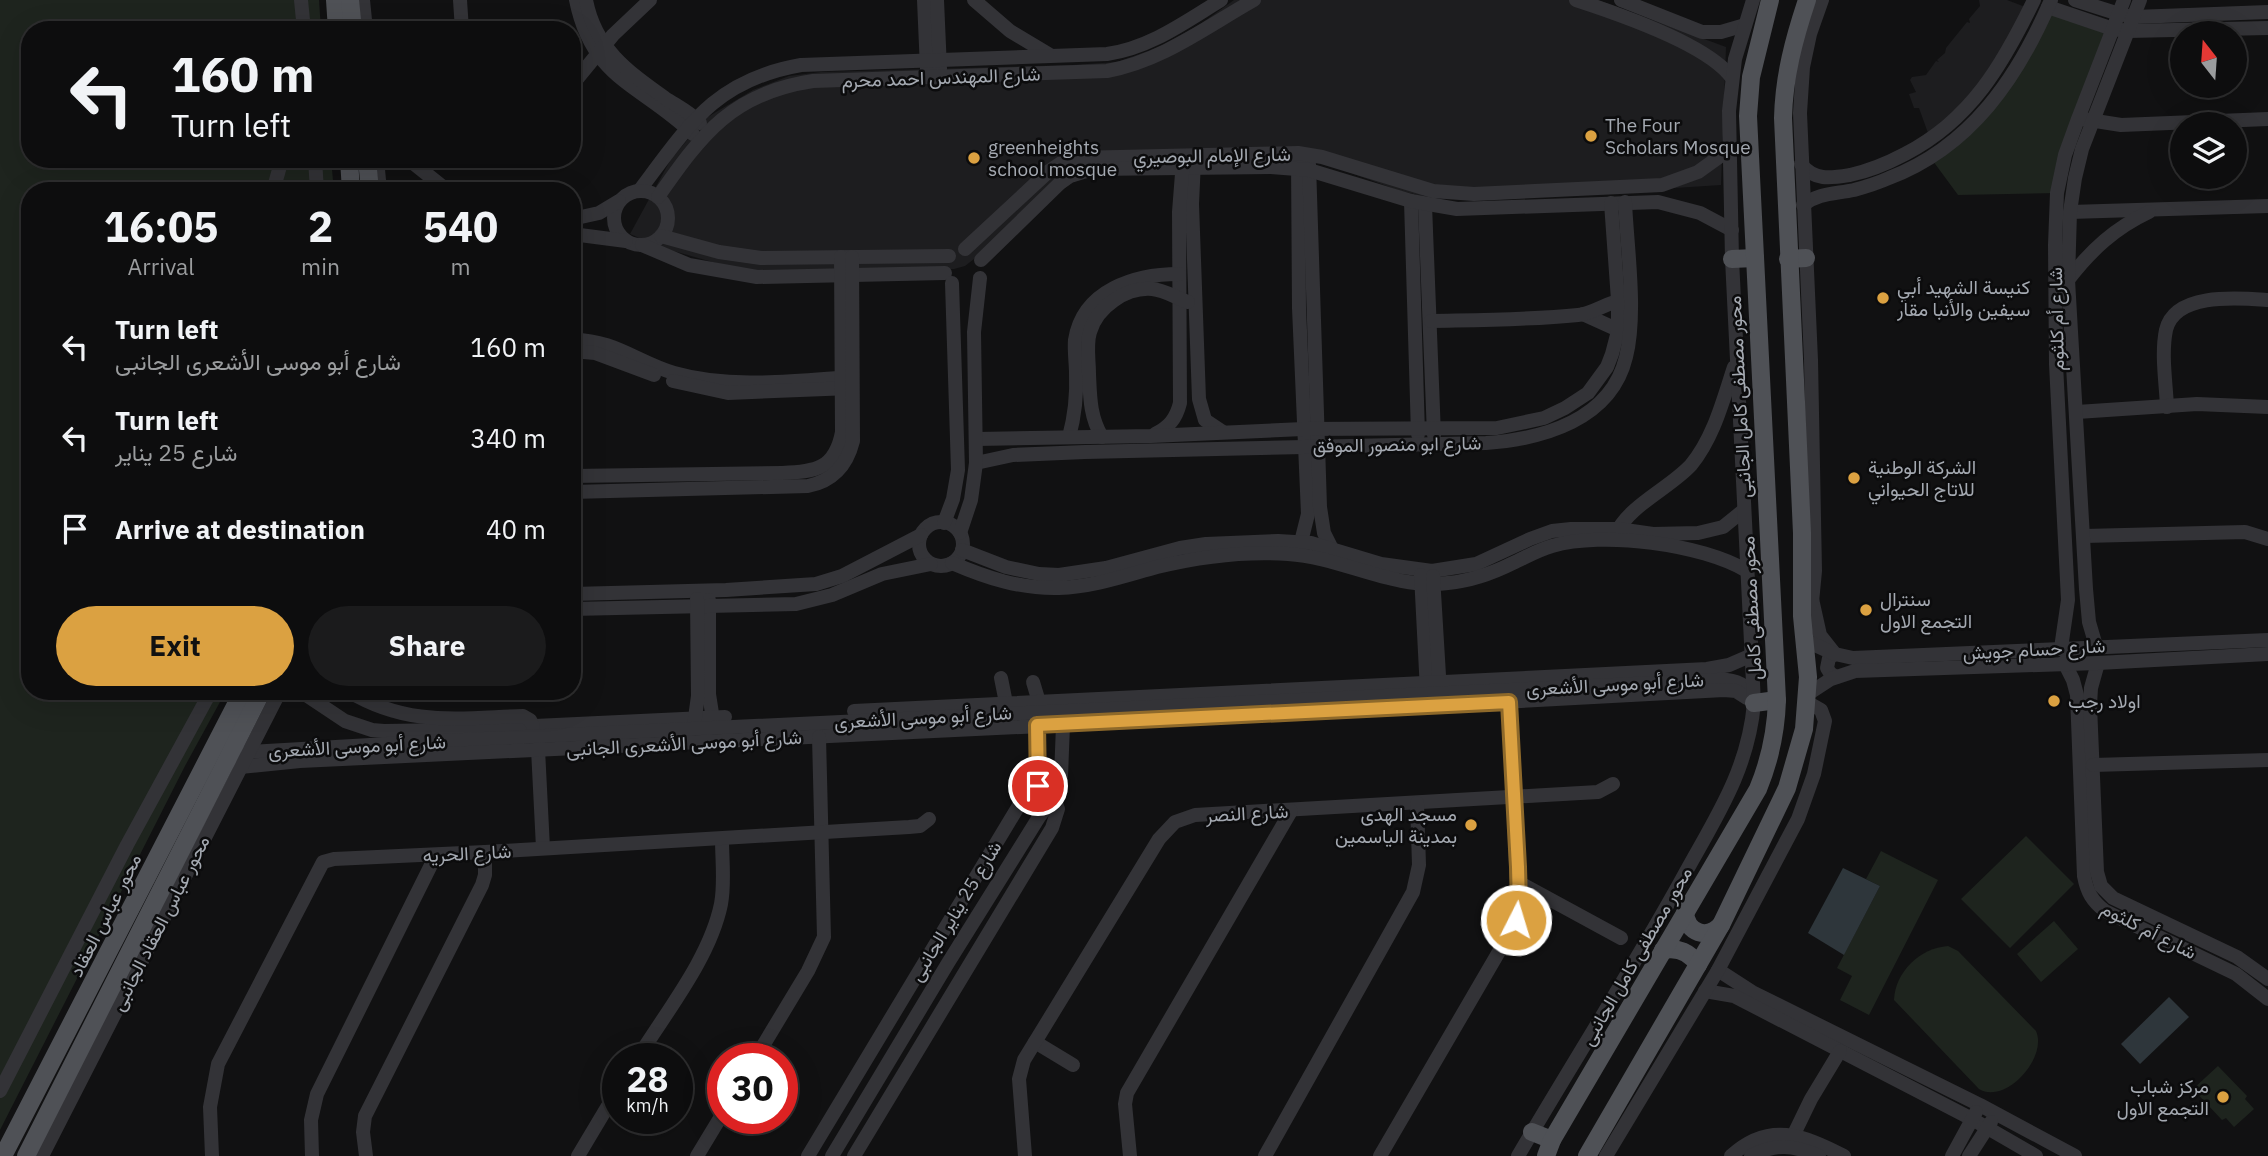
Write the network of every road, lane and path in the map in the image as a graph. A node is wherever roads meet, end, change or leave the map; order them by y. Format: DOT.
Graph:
graph roads {
  1 [pos="301,0"];
  2 [pos="335,0"];
  3 [pos="350,0"];
  4 [pos="363,0"];
  5 [pos="460,0"];
  6 [pos="576,0"];
  7 [pos="586,0"];
  8 [pos="650,0"];
  9 [pos="924,0"];
  10 [pos="937,0"];
  11 [pos="974,0"];
  12 [pos="1221,0"];
  13 [pos="1254,0"];
  14 [pos="1577,0"];
  15 [pos="1753,0"];
  16 [pos="1770,0"];
  17 [pos="1807,0"];
  18 [pos="1822,0"];
  19 [pos="2075,0"];
  20 [pos="2124,0"];
  21 [pos="2140,0"];
  22 [pos="2044,2"];
  23 [pos="1619,4"];
  24 [pos="2268,12"];
  25 [pos="2126,15"];
  26 [pos="303,21"];
  27 [pos="336,21"];
  28 [pos="352,21"];
  29 [pos="365,21"];
  30 [pos="461,21"];
  31 [pos="1745,24"];
  32 [pos="2268,28"];
  33 [pos="2120,30"];
  34 [pos="600,51"];
  35 [pos="1051,55"];
  36 [pos="933,59"];
  37 [pos="581,74"];
  38 [pos="934,77"];
  39 [pos="1732,78"];
  40 [pos="2268,119"];
  41 [pos="2085,120"];
  42 [pos="691,123"];
  43 [pos="704,136"];
  44 [pos="1730,149"];
  45 [pos="1304,154"];
  46 [pos="1189,162"];
  47 [pos="1801,164"];
  48 [pos="419,168"];
  49 [pos="1303,170"];
  50 [pos="1825,178"];
  51 [pos="437,182"];
  52 [pos="639,191"];
  53 [pos="1643,194"];
  54 [pos="1827,194"];
  55 [pos="658,197"];
  56 [pos="620,201"];
  57 [pos="1410,201"];
  58 [pos="1618,202"];
  59 [pos="1425,205"];
  60 [pos="1803,205"];
  61 [pos="2268,206"];
  62 [pos="2155,209"];
  63 [pos="2070,212"];
  64 [pos="581,217"];
  65 [pos="1732,230"];
  66 [pos="581,235"];
  67 [pos="661,236"];
  68 [pos="635,243"];
  69 [pos="965,249"];
  70 [pos="949,256"];
  71 [pos="846,257"];
  72 [pos="1755,257"];
  73 [pos="1732,259"];
  74 [pos="1797,259"];
  75 [pos="981,260"];
  76 [pos="1179,274"];
  77 [pos="846,276"];
  78 [pos="949,278"];
  79 [pos="980,278"];
  80 [pos="2068,280"];
  81 [pos="1624,300"];
  82 [pos="2268,300"];
  83 [pos="1187,302"];
  84 [pos="1583,314"];
  85 [pos="1431,321"];
  86 [pos="1624,333"];
  87 [pos="581,341"];
  88 [pos="581,352"];
  89 [pos="1737,359"];
  90 [pos="847,383"];
  91 [pos="714,386"];
  92 [pos="2167,407"];
  93 [pos="2268,407"];
  94 [pos="2077,412"];
  95 [pos="1418,428"];
  96 [pos="1434,428"];
  97 [pos="1311,429"];
  98 [pos="1223,432"];
  99 [pos="1151,436"];
  100 [pos="1069,437"];
  101 [pos="1102,437"];
  102 [pos="977,439"];
  103 [pos="1197,440"];
  104 [pos="1435,443"];
  105 [pos="1085,444"];
  106 [pos="1419,444"];
  107 [pos="1311,445"];
  108 [pos="976,463"];
  109 [pos="581,476"];
  110 [pos="763,480"];
  111 [pos="581,491"];
  112 [pos="1744,510"];
  113 [pos="944,523"];
  114 [pos="960,533"];
  115 [pos="921,535"];
  116 [pos="1615,535"];
  117 [pos="2084,536"];
  118 [pos="2268,539"];
  119 [pos="1301,542"];
  120 [pos="1332,549"];
  121 [pos="962,550"];
  122 [pos="951,563"];
  123 [pos="931,564"];
  124 [pos="1747,571"];
  125 [pos="1427,578"];
  126 [pos="703,591"];
  127 [pos="581,594"];
  128 [pos="1812,599"];
  129 [pos="703,606"];
  130 [pos="581,609"];
  131 [pos="1802,616"];
  132 [pos="1804,640"];
  133 [pos="2268,640"];
  134 [pos="2096,646"];
  135 [pos="2221,649"];
  136 [pos="1835,654"];
  137 [pos="2268,654"];
  138 [pos="1752,655"];
  139 [pos="2063,655"];
  140 [pos="1946,660"];
  141 [pos="2098,663"];
  142 [pos="1836,677"];
  143 [pos="1001,678"];
  144 [pos="1032,682"];
  145 [pos="1433,688"];
  146 [pos="1808,698"];
  147 [pos="206,700"];
  148 [pos="239,700"];
  149 [pos="258,700"];
  150 [pos="275,700"];
  151 [pos="313,700"];
  152 [pos="366,700"];
  153 [pos="1777,700"];
  154 [pos="1039,702"];
  155 [pos="1509,702"];
  156 [pos="1006,703"];
  157 [pos="1754,703"];
  158 [pos="919,712"];
  159 [pos="714,722"];
  160 [pos="694,723"];
  161 [pos="1037,725"];
  162 [pos="1063,725"];
  163 [pos="419,730"];
  164 [pos="819,737"];
  165 [pos="538,749"];
  166 [pos="248,752"];
  167 [pos="2268,760"];
  168 [pos="2093,765"];
  169 [pos="240,767"];
  170 [pos="1613,784"];
  171 [pos="1038,792"];
  172 [pos="1054,798"];
  173 [pos="1513,798"];
  174 [pos="1417,803"];
  175 [pos="1291,811"];
  176 [pos="1039,817"];
  177 [pos="929,818"];
  178 [pos="2089,824"];
  179 [pos="200,829"];
  180 [pos="823,834"];
  181 [pos="722,839"];
  182 [pos="543,848"];
  183 [pos="485,852"];
  184 [pos="436,855"];
  185 [pos="1518,882"];
  186 [pos="1685,913"];
  187 [pos="1721,925"];
  188 [pos="132,928"];
  189 [pos="1622,938"];
  190 [pos="1663,950"];
  191 [pos="929,953"];
  192 [pos="117,957"];
  193 [pos="948,963"];
  194 [pos="1698,965"];
  195 [pos="1718,970"];
  196 [pos="2268,979"];
  197 [pos="1705,991"];
  198 [pos="927,998"];
  199 [pos="2268,999"];
  200 [pos="944,1007"];
  201 [pos="1035,1042"];
  202 [pos="647,1043"];
  203 [pos="764,1043"];
  204 [pos="1840,1051"];
  205 [pos="891,1058"];
  206 [pos="1073,1065"];
  207 [pos="909,1068"];
  208 [pos="1635,1090"];
  209 [pos="0,1091"];
  210 [pos="65,1095"];
  211 [pos="1980,1105"];
  212 [pos="1996,1114"];
  213 [pos="602,1116"];
  214 [pos="1972,1119"];
  215 [pos="1987,1128"];
  216 [pos="1532,1132"];
  217 [pos="710,1134"];
  218 [pos="1794,1134"];
  219 [pos="1549,1148"];
  220 [pos="1818,1151"];
  221 [pos="3,1156"];
  222 [pos="26,1156"];
  223 [pos="42,1156"];
  224 [pos="212,1156"];
  225 [pos="312,1156"];
  226 [pos="366,1156"];
  227 [pos="578,1156"];
  228 [pos="697,1156"];
  229 [pos="808,1156"];
  230 [pos="832,1156"];
  231 [pos="855,1156"];
  232 [pos="1025,1156"];
  233 [pos="1130,1156"];
  234 [pos="1265,1156"];
  235 [pos="1380,1156"];
  236 [pos="1518,1156"];
  237 [pos="1587,1156"];
  238 [pos="1606,1156"];
  239 [pos="1731,1156"];
  240 [pos="1751,1156"];
  241 [pos="1844,1156"];
  242 [pos="1952,1156"];
  243 [pos="1969,1156"];
  244 [pos="2036,1156"];
  245 [pos="2075,1156"];
  1 -- 26 [label="street"];
  2 -- 27 [label="main road"];
  3 -- 28 [label="main road"];
  4 -- 29 [label="street"];
  5 -- 30 [label="street"];
  6 -- 34 [label="street"];
  7 -- 34 [label="street"];
  8 -- 34 [label="street"];
  9 -- 36 [label="street"];
  10 -- 36 [label="street"];
  11 -- 35 [label="street"];
  12 -- 35 [label="street, شارع المهندس احمد محرم"];
  13 -- 38 [label="street, شارع المهندس احمد محرم"];
  14 -- 23 [label="street"];
  15 -- 31 [label="street, محور مصطفى كامل الجانبى"];
  16 -- 72 [label="main road, محور مصطفى كامل"];
  17 -- 74 [label="main road"];
  18 -- 47 [label="street"];
  19 -- 25 [label="street"];
  20 -- 25 [label="street, شارع أم كلثوم"];
  21 -- 25 [label="street, شارع أم كلثوم"];
  22 -- 33 [label="street"];
  22 -- 50 [label="street"];
  22 -- 54 [label="street"];
  23 -- 31 [label="street"];
  23 -- 39 [label="street"];
  24 -- 25 [label="street"];
  25 -- 33 [label="street, شارع أم كلثوم"];
  31 -- 39 [label="street, محور مصطفى كامل الجانبى"];
  32 -- 33 [label="street"];
  33 -- 41 [label="street, شارع أم كلثوم"];
  34 -- 37 [label="street"];
  34 -- 42 [label="street"];
  35 -- 36 [label="street, شارع المهندس احمد محرم"];
  36 -- 38 [label="street"];
  36 -- 42 [label="street, شارع المهندس احمد محرم"];
  38 -- 43 [label="street, شارع المهندس احمد محرم"];
  39 -- 44 [label="street, محور مصطفى كامل الجانبى"];
  40 -- 41 [label="street"];
  41 -- 63 [label="street, شارع أم كلثوم"];
  41 -- 139 [label="street, شارع أم كلثوم"];
  42 -- 43 [label="street"];
  42 -- 52 [label="street, شارع المهندس احمد محرم"];
  43 -- 55 [label="street, شارع المهندس احمد محرم"];
  44 -- 53 [label="street, شارع الإمام البوصيري"];
  44 -- 65 [label="street, محور مصطفى كامل الجانبى"];
  45 -- 46 [label="street, شارع الإمام البوصيري"];
  45 -- 49 [label="street"];
  45 -- 53 [label="street, شارع الإمام البوصيري"];
  46 -- 49 [label="street, شارع الإمام البوصيري"];
  46 -- 69 [label="street, شارع الإمام البوصيري"];
  46 -- 75 [label="street, شارع الإمام البوصيري"];
  46 -- 76 [label="street"];
  46 -- 83 [label="street"];
  47 -- 50 [label="street"];
  47 -- 60 [label="street"];
  48 -- 51 [label="street"];
  49 -- 57 [label="street, شارع الإمام البوصيري"];
  49 -- 97 [label="street"];
  50 -- 54 [label="street"];
  52 -- 55 [label="street"];
  52 -- 56 [label="street"];
  53 -- 58 [label="street, شارع الإمام البوصيري"];
  53 -- 65 [label="street, شارع الإمام البوصيري"];
  54 -- 60 [label="street"];
  55 -- 67 [label="street"];
  56 -- 64 [label="street"];
  56 -- 68 [label="street"];
  57 -- 59 [label="street, شارع الإمام البوصيري"];
  57 -- 95 [label="street"];
  58 -- 59 [label="street, شارع الإمام البوصيري"];
  58 -- 81 [label="street, شارع ابو منصور الموفق"];
  59 -- 85 [label="street"];
  60 -- 74 [label="street"];
  61 -- 62 [label="street"];
  62 -- 63 [label="street"];
  62 -- 80 [label="street"];
  63 -- 80 [label="street, شارع أم كلثوم"];
  65 -- 73 [label="street, محور مصطفى كامل الجانبى"];
  66 -- 68 [label="street"];
  67 -- 68 [label="street"];
  67 -- 71 [label="street"];
  68 -- 77 [label="street"];
  69 -- 70 [label="street"];
  69 -- 75 [label="street"];
  70 -- 71 [label="street"];
  70 -- 78 [label="street"];
  71 -- 77 [label="street"];
  72 -- 73 [label="main road"];
  72 -- 153 [label="main road, محور مصطفى كامل"];
  73 -- 89 [label="street, محور مصطفى كامل الجانبى"];
  74 -- 128 [label="street"];
  74 -- 131 [label="main road"];
  75 -- 79 [label="street"];
  76 -- 83 [label="street"];
  76 -- 100 [label="street"];
  77 -- 78 [label="street"];
  77 -- 90 [label="street"];
  78 -- 79 [label="street"];
  78 -- 113 [label="street"];
  79 -- 102 [label="street"];
  80 -- 94 [label="street, شارع أم كلثوم"];
  81 -- 84 [label="street"];
  81 -- 86 [label="street, شارع ابو منصور الموفق"];
  82 -- 92 [label="street"];
  83 -- 98 [label="street"];
  83 -- 99 [label="street"];
  83 -- 101 [label="street"];
  84 -- 85 [label="street"];
  84 -- 86 [label="street"];
  85 -- 96 [label="street"];
  86 -- 96 [label="street, شارع ابو منصور الموفق"];
  86 -- 104 [label="street, شارع ابو منصور الموفق"];
  87 -- 91 [label="street"];
  88 -- 91 [label="street"];
  89 -- 112 [label="street, محور مصطفى كامل الجانبى"];
  89 -- 116 [label="street"];
  90 -- 91 [label="street"];
  90 -- 110 [label="street"];
  92 -- 93 [label="street"];
  92 -- 94 [label="street"];
  94 -- 117 [label="street, شارع أم كلثوم"];
  95 -- 96 [label="street, شارع ابو منصور الموفق"];
  95 -- 97 [label="street, شارع ابو منصور الموفق"];
  95 -- 106 [label="street"];
  96 -- 104 [label="street"];
  97 -- 98 [label="street, شارع ابو منصور الموفق"];
  97 -- 107 [label="street"];
  98 -- 103 [label="street, شارع ابو منصور الموفق"];
  99 -- 101 [label="street, شارع ابو منصور الموفق"];
  99 -- 103 [label="street, شارع ابو منصور الموفق"];
  100 -- 102 [label="street, شارع ابو منصور الموفق"];
  100 -- 105 [label="street, شارع ابو منصور الموفق"];
  101 -- 105 [label="street, شارع ابو منصور الموفق"];
  102 -- 108 [label="street"];
  103 -- 105 [label="street, شارع ابو منصور الموفق"];
  103 -- 107 [label="street, شارع ابو منصور الموفق"];
  104 -- 106 [label="street, شارع ابو منصور الموفق"];
  105 -- 108 [label="street, شارع ابو منصور الموفق"];
  106 -- 107 [label="street, شارع ابو منصور الموفق"];
  107 -- 119 [label="street"];
  107 -- 120 [label="street"];
  108 -- 114 [label="street"];
  109 -- 110 [label="street"];
  110 -- 111 [label="street"];
  112 -- 116 [label="street"];
  112 -- 124 [label="street, محور مصطفى كامل الجانبى"];
  113 -- 114 [label="street"];
  113 -- 115 [label="street"];
  114 -- 121 [label="street"];
  115 -- 123 [label="street"];
  115 -- 126 [label="street"];
  116 -- 124 [label="street"];
  116 -- 125 [label="street"];
  117 -- 118 [label="street"];
  117 -- 134 [label="street, شارع أم كلثوم"];
  119 -- 120 [label="street"];
  119 -- 121 [label="street"];
  120 -- 125 [label="street"];
  121 -- 122 [label="street"];
  122 -- 123 [label="street"];
  122 -- 125 [label="street"];
  123 -- 129 [label="street"];
  124 -- 138 [label="street, محور مصطفى كامل الجانبى"];
  125 -- 145 [label="street"];
  126 -- 127 [label="street"];
  126 -- 129 [label="street"];
  128 -- 131 [label="street"];
  128 -- 136 [label="street"];
  129 -- 130 [label="street"];
  129 -- 159 [label="street"];
  129 -- 160 [label="street"];
  131 -- 132 [label="main road"];
  132 -- 136 [label="street, شارع حسام جويش"];
  132 -- 146 [label="main road"];
  133 -- 135 [label="street, شارع حسام جويش"];
  134 -- 135 [label="street, شارع حسام جويش"];
  134 -- 139 [label="street, شارع حسام جويش"];
  135 -- 137 [label="street, شارع حسام جويش"];
  135 -- 141 [label="street, شارع حسام جويش"];
  136 -- 140 [label="street, شارع حسام جويش"];
  136 -- 142 [label="street"];
  138 -- 145 [label="street, شارع أبو موسى الأشعرى"];
  138 -- 157 [label="street, محور مصطفى كامل الجانبى"];
  139 -- 140 [label="street, شارع حسام جويش"];
  139 -- 141 [label="street, شارع حسام جويش"];
  139 -- 178 [label="street, شارع أم كلثوم"];
  140 -- 142 [label="street, شارع حسام جويش"];
  141 -- 168 [label="street, شارع أم كلثوم"];
  142 -- 146 [label="street, شارع حسام جويش"];
  143 -- 156 [label="street"];
  144 -- 154 [label="street"];
  145 -- 154 [label="street, شارع أبو موسى الأشعرى"];
  145 -- 157 [label="street, شارع أبو موسى الأشعرى"];
  145 -- 158 [label="street, شارع أبو موسى الأشعرى"];
  146 -- 187 [label="main road"];
  146 -- 195 [label="street"];
  147 -- 209 [label="street"];
  148 -- 188 [label="main road, محور عباس العقاد"];
  149 -- 179 [label="main road, محور عباس العقاد"];
  150 -- 166 [label="street, محور عباس العقاد الجانبى"];
  151 -- 163 [label="street, شارع أبو موسى الأشعرى"];
  152 -- 163 [label="street"];
  153 -- 157 [label="main road"];
  153 -- 186 [label="main road, محور مصطفى كامل"];
  154 -- 156 [label="street, شارع أبو موسى الأشعرى"];
  155 -- 157 [label="street, شارع أبو موسى الأشعرى الجانبى"];
  155 -- 162 [label="street, شارع أبو موسى الأشعرى الجانبى"];
  155 -- 173 [label="street"];
  156 -- 158 [label="street, شارع أبو موسى الأشعرى"];
  157 -- 216 [label="street, محور مصطفى كامل الجانبى"];
  158 -- 159 [label="street, شارع أبو موسى الأشعرى"];
  159 -- 160 [label="street, شارع أبو موسى الأشعرى"];
  160 -- 163 [label="street, شارع أبو موسى الأشعرى"];
  160 -- 163 [label="street, شارع أبو موسى الأشعرى"];
  161 -- 162 [label="street, شارع أبو موسى الأشعرى الجانبى"];
  161 -- 164 [label="street, شارع أبو موسى الأشعرى الجانبى"];
  161 -- 171 [label="street"];
  162 -- 172 [label="street"];
  163 -- 166 [label="street, شارع أبو موسى الأشعرى"];
  164 -- 165 [label="street, شارع أبو موسى الأشعرى الجانبى"];
  164 -- 180 [label="street"];
  165 -- 169 [label="street, شارع أبو موسى الأشعرى الجانبى"];
  165 -- 182 [label="street"];
  166 -- 169 [label="street, محور عباس العقاد الجانبى"];
  167 -- 168 [label="street"];
  168 -- 178 [label="street, شارع أم كلثوم"];
  169 -- 179 [label="street, محور عباس العقاد الجانبى"];
  170 -- 173 [label="street, شارع النصر"];
  171 -- 172 [label="street"];
  171 -- 176 [label="street"];
  171 -- 191 [label="street, شارع 25 يناير الجانبى"];
  172 -- 176 [label="street"];
  172 -- 200 [label="street"];
  173 -- 174 [label="street, شارع النصر"];
  173 -- 185 [label="street"];
  174 -- 175 [label="street, شارع النصر"];
  174 -- 234 [label="street"];
  175 -- 201 [label="street, شارع النصر"];
  175 -- 233 [label="street"];
  176 -- 193 [label="street"];
  177 -- 180 [label="street, شارع الحريه"];
  178 -- 196 [label="street, شارع أم كلثوم"];
  178 -- 199 [label="street, شارع أم كلثوم"];
  179 -- 188 [label="main road, محور عباس العقاد"];
  179 -- 210 [label="street, محور عباس العقاد الجانبى"];
  180 -- 181 [label="street, شارع الحريه"];
  180 -- 203 [label="street"];
  181 -- 182 [label="street, شارع الحريه"];
  181 -- 202 [label="street"];
  182 -- 183 [label="street, شارع الحريه"];
  183 -- 184 [label="street, شارع الحريه"];
  183 -- 226 [label="street"];
  184 -- 224 [label="street, شارع الحريه"];
  184 -- 225 [label="street"];
  185 -- 189 [label="street"];
  185 -- 235 [label="street"];
  186 -- 187 [label="main road"];
  186 -- 190 [label="main road, محور مصطفى كامل"];
  187 -- 194 [label="main road"];
  188 -- 192 [label="main road, محور عباس العقاد"];
  190 -- 194 [label="main road"];
  190 -- 219 [label="main road, محور مصطفى كامل"];
  191 -- 193 [label="street"];
  191 -- 229 [label="street, شارع 25 يناير الجانبى"];
  192 -- 210 [label="main road, محور عباس العقاد"];
  192 -- 221 [label="main road, محور عباس العقاد"];
  193 -- 198 [label="street"];
  194 -- 208 [label="main road"];
  195 -- 197 [label="street"];
  195 -- 211 [label="street"];
  197 -- 204 [label="street"];
  197 -- 208 [label="street"];
  198 -- 200 [label="street"];
  198 -- 205 [label="street"];
  200 -- 207 [label="street"];
  201 -- 206 [label="street"];
  201 -- 232 [label="street, شارع النصر"];
  204 -- 214 [label="street"];
  204 -- 218 [label="street"];
  205 -- 207 [label="street"];
  205 -- 230 [label="street"];
  207 -- 231 [label="street"];
  208 -- 237 [label="main road"];
  208 -- 238 [label="street"];
  210 -- 222 [label="main road, محور عباس العقاد"];
  210 -- 223 [label="street, محور عباس العقاد الجانبى"];
  211 -- 212 [label="street"];
  211 -- 214 [label="street"];
  212 -- 215 [label="street"];
  212 -- 245 [label="street"];
  213 -- 227 [label="street"];
  214 -- 215 [label="street"];
  214 -- 242 [label="street"];
  215 -- 243 [label="street"];
  215 -- 244 [label="street"];
  216 -- 219 [label="main road"];
  216 -- 236 [label="street, محور مصطفى كامل الجانبى"];
  217 -- 228 [label="street"];
  218 -- 220 [label="street"];
  218 -- 239 [label="street"];
  220 -- 240 [label="street"];
  220 -- 241 [label="street"];
}
